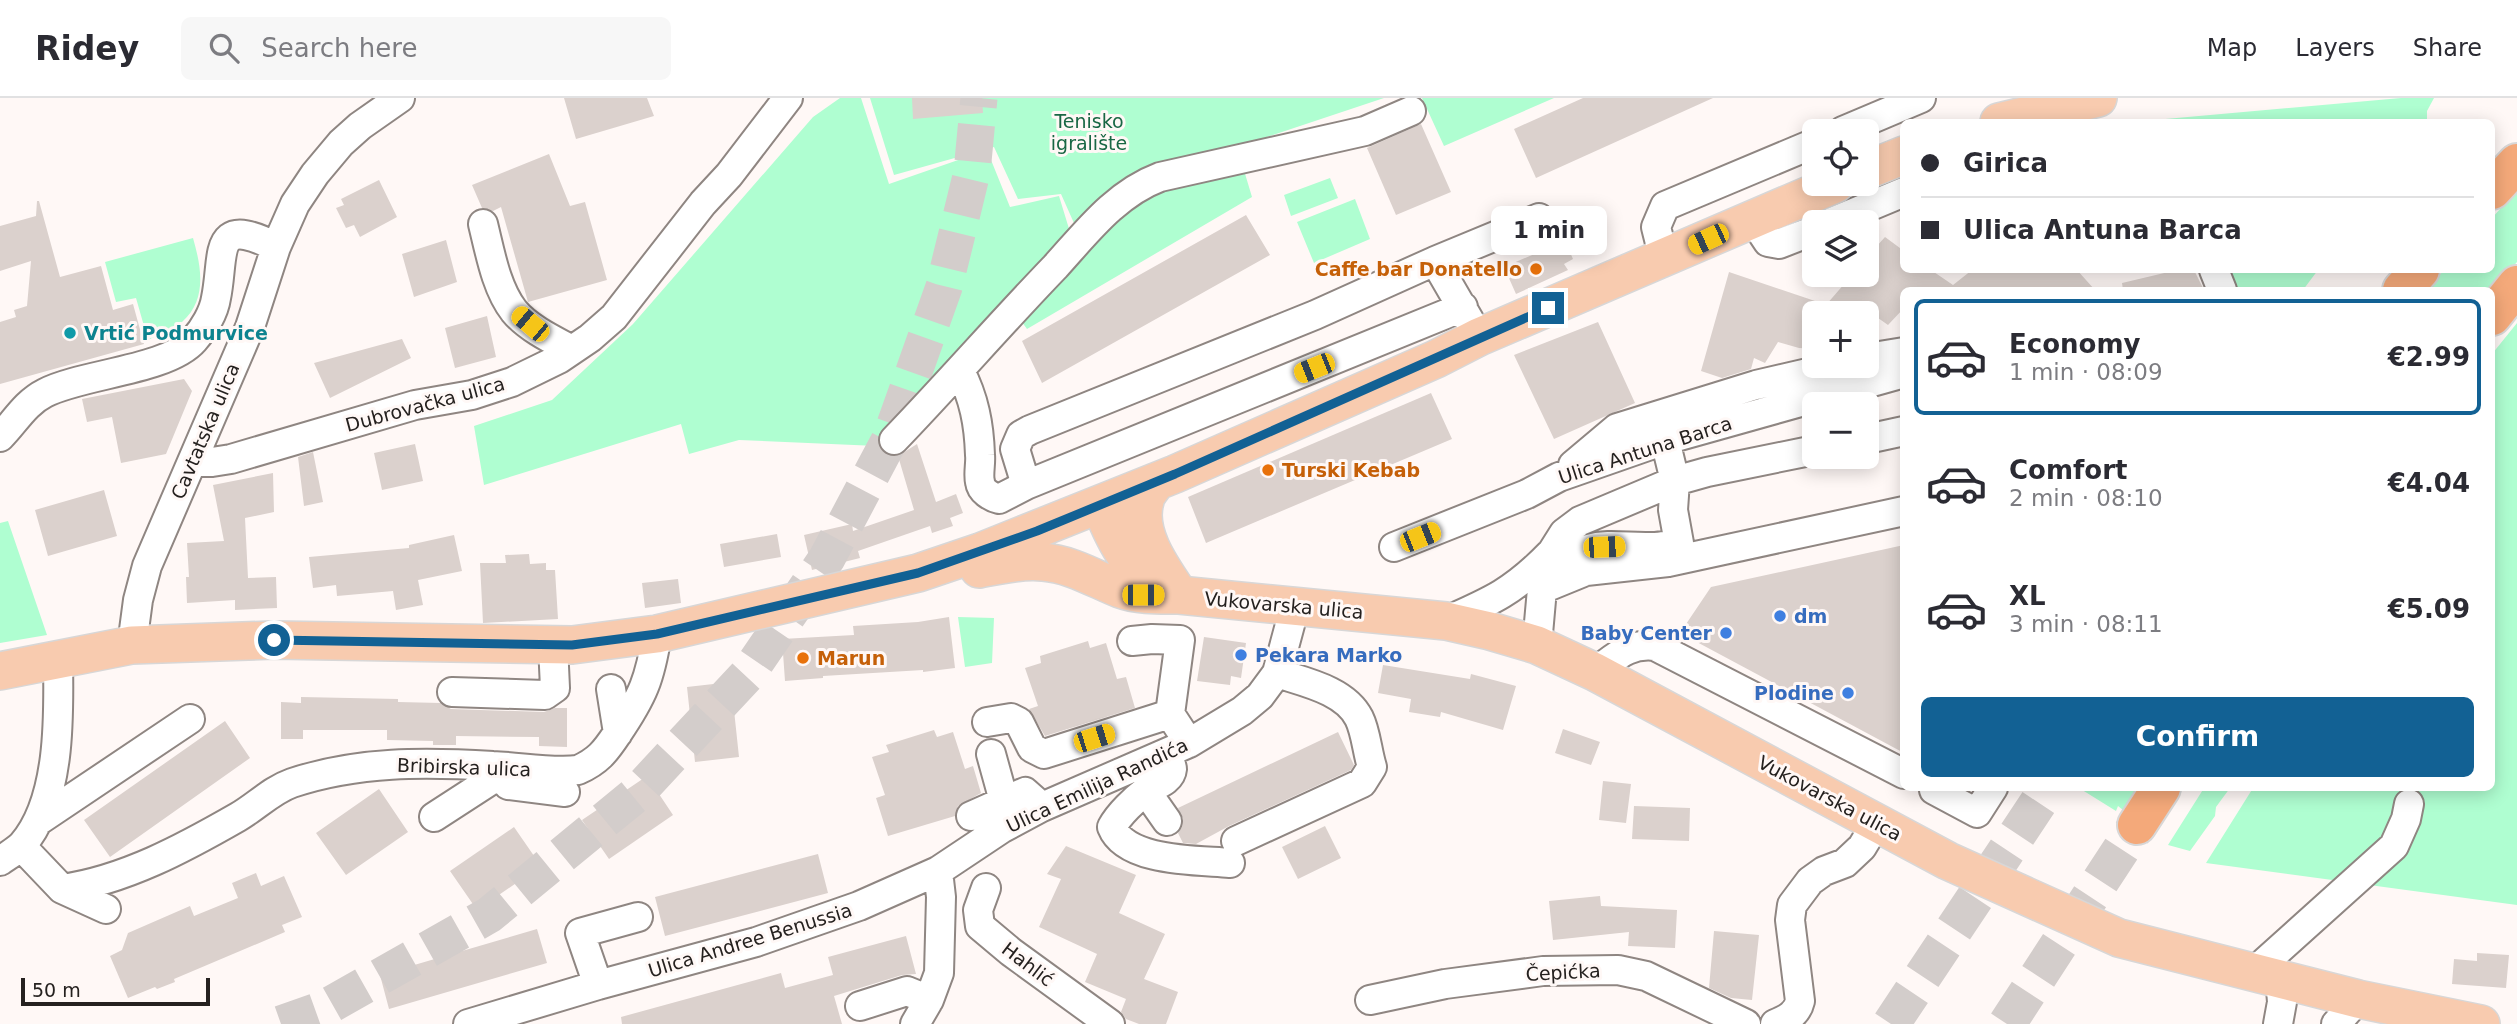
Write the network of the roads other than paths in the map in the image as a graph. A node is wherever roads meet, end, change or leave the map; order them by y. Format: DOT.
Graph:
graph roads {
  1 [pos="400,98"];
  2 [pos="788,98"];
  3 [pos="1922,98"];
  4 [pos="2098,98"];
  5 [pos="1411,111"];
  6 [pos="1872,119"];
  7 [pos="2011,119"];
  8 [pos="1802,148"];
  9 [pos="1900,157"];
  10 [pos="2517,163"];
  11 [pos="1879,165"];
  12 [pos="2495,187"];
  13 [pos="1900,194"];
  14 [pos="1806,196"];
  15 [pos="1861,210"];
  16 [pos="1539,218"];
  17 [pos="1752,218"];
  18 [pos="483,224"];
  19 [pos="1802,235"];
  20 [pos="276,247"];
  21 [pos="1664,259"];
  22 [pos="1435,261"];
  23 [pos="2417,273"];
  24 [pos="2517,285"];
  25 [pos="2405,287"];
  26 [pos="2495,312"];
  27 [pos="1471,322"];
  28 [pos="572,350"];
  29 [pos="1900,353"];
  30 [pos="1879,357"];
  31 [pos="960,371"];
  32 [pos="1802,374"];
  33 [pos="1900,374"];
  34 [pos="1900,433"];
  35 [pos="0,437"];
  36 [pos="1879,437"];
  37 [pos="894,440"];
  38 [pos="1665,440"];
  39 [pos="1802,453"];
  40 [pos="194,462"];
  41 [pos="1559,477"];
  42 [pos="1675,481"];
  43 [pos="1156,482"];
  44 [pos="1026,485"];
  45 [pos="1100,504"];
  46 [pos="1900,512"];
  47 [pos="1394,547"];
  48 [pos="1552,552"];
  49 [pos="918,573"];
  50 [pos="1107,583"];
  51 [pos="1553,584"];
  52 [pos="1179,595"];
  53 [pos="1295,606"];
  54 [pos="1446,621"];
  55 [pos="657,634"];
  56 [pos="1132,641"];
  57 [pos="132,645"];
  58 [pos="553,645"];
  59 [pos="1537,645"];
  60 [pos="58,660"];
  61 [pos="0,671"];
  62 [pos="1595,672"];
  63 [pos="1277,673"];
  64 [pos="611,689"];
  65 [pos="452,692"];
  66 [pos="1170,714"];
  67 [pos="190,719"];
  68 [pos="987,722"];
  69 [pos="618,733"];
  70 [pos="1178,748"];
  71 [pos="991,754"];
  72 [pos="1900,772"];
  73 [pos="490,774"];
  74 [pos="1146,791"];
  75 [pos="1938,791"];
  76 [pos="1991,791"];
  77 [pos="2159,791"];
  78 [pos="565,792"];
  79 [pos="1004,801"];
  80 [pos="2409,804"];
  81 [pos="1042,807"];
  82 [pos="971,816"];
  83 [pos="434,817"];
  84 [pos="38,821"];
  85 [pos="1167,821"];
  86 [pos="1877,822"];
  87 [pos="2137,825"];
  88 [pos="11,853"];
  89 [pos="938,871"];
  90 [pos="986,888"];
  91 [pos="62,889"];
  92 [pos="106,909"];
  93 [pos="638,917"];
  94 [pos="2268,974"];
  95 [pos="598,985"];
  96 [pos="1370,1000"];
  97 [pos="860,1006"];
  98 [pos="2347,1011"];
  99 [pos="922,1012"];
  100 [pos="506,1019"];
  101 [pos="468,1024"];
  102 [pos="1110,1024"];
  103 [pos="1746,1024"];
  104 [pos="1775,1024"];
  105 [pos="2278,1024"];
  106 [pos="2481,1024"];
  1 -- 20 [label="street, Cavtatska ulica"];
  2 -- 28 [label="street, Dubrovačka ulica"];
  3 -- 6 [label="street"];
  4 -- 7 [label="main road"];
  5 -- 31 [label="street"];
  8 -- 21 [label="street"];
  9 -- 11 [label="main road"];
  10 -- 12 [label="highway"];
  13 -- 15 [label="street"];
  14 -- 17 [label="main road"];
  16 -- 22 [label="street"];
  17 -- 19 [label="street"];
  17 -- 21 [label="main road"];
  18 -- 28 [label="street"];
  20 -- 35 [label="street"];
  20 -- 40 [label="street, Cavtatska ulica"];
  21 -- 27 [label="main road"];
  22 -- 27 [label="street"];
  22 -- 44 [label="street"];
  23 -- 25 [label="highway"];
  24 -- 26 [label="highway"];
  27 -- 43 [label="main road"];
  27 -- 44 [label="street"];
  28 -- 40 [label="street, Dubrovačka ulica"];
  29 -- 30 [label="street"];
  31 -- 37 [label="street"];
  31 -- 44 [label="street"];
  32 -- 41 [label="street"];
  33 -- 38 [label="street, Ulica Antuna Barca"];
  34 -- 36 [label="street"];
  38 -- 41 [label="street, Ulica Antuna Barca"];
  38 -- 42 [label="street"];
  39 -- 42 [label="street"];
  40 -- 57 [label="street, Cavtatska ulica"];
  41 -- 47 [label="street, Ulica Antuna Barca"];
  42 -- 48 [label="street"];
  42 -- 51 [label="street"];
  43 -- 45 [label="main road"];
  43 -- 52 [label="main road"];
  45 -- 49 [label="main road, Vukovarska ulica"];
  45 -- 50 [label="main road"];
  45 -- 52 [label="main road, Vukovarska ulica"];
  46 -- 51 [label="street"];
  48 -- 51 [label="street"];
  48 -- 54 [label="street"];
  49 -- 50 [label="main road, Vukovarska ulica"];
  49 -- 55 [label="main road, Vukovarska ulica"];
  50 -- 52 [label="main road, Vukovarska ulica"];
  51 -- 59 [label="street"];
  52 -- 53 [label="main road, Vukovarska ulica"];
  53 -- 54 [label="main road, Vukovarska ulica"];
  53 -- 63 [label="street, Ulica Emilija Randića"];
  54 -- 59 [label="main road, Vukovarska ulica"];
  55 -- 58 [label="main road, Vukovarska ulica"];
  55 -- 69 [label="street, Bribirska ulica"];
  56 -- 66 [label="street"];
  57 -- 58 [label="main road, Vukovarska ulica"];
  57 -- 60 [label="main road, Vukovarska ulica"];
  58 -- 65 [label="street"];
  59 -- 62 [label="main road, Vukovarska ulica"];
  60 -- 61 [label="main road, Vukovarska ulica"];
  60 -- 84 [label="street"];
  62 -- 72 [label="street"];
  62 -- 86 [label="main road, Vukovarska ulica"];
  63 -- 70 [label="street, Ulica Emilija Randića"];
  63 -- 74 [label="street"];
  64 -- 69 [label="street"];
  66 -- 68 [label="street"];
  66 -- 70 [label="street"];
  67 -- 84 [label="street"];
  69 -- 73 [label="street, Bribirska ulica"];
  70 -- 74 [label="street"];
  70 -- 81 [label="street, Ulica Emilija Randića"];
  71 -- 79 [label="street"];
  73 -- 78 [label="street"];
  73 -- 83 [label="street"];
  73 -- 91 [label="street, Bribirska ulica"];
  74 -- 85 [label="street"];
  75 -- 76 [label="street"];
  77 -- 87 [label="highway"];
  79 -- 81 [label="street"];
  79 -- 82 [label="street"];
  80 -- 94 [label="street"];
  81 -- 89 [label="street, Ulica Emilija Randića"];
  84 -- 88 [label="street"];
  86 -- 94 [label="main road, Vukovarska ulica"];
  86 -- 104 [label="street"];
  88 -- 91 [label="street"];
  89 -- 95 [label="street, Ulica Andree Benussia"];
  89 -- 99 [label="street"];
  90 -- 102 [label="street, Hahlić"];
  91 -- 92 [label="street"];
  93 -- 95 [label="street"];
  94 -- 98 [label="main road, Vukovarska ulica"];
  94 -- 105 [label="street"];
  95 -- 100 [label="street, Ulica Andree Benussia"];
  96 -- 103 [label="street, Čepićka"];
  97 -- 99 [label="street"];
  98 -- 106 [label="main road, Vukovarska ulica"];
  100 -- 101 [label="street, Ulica Andree Benussia"];
}
